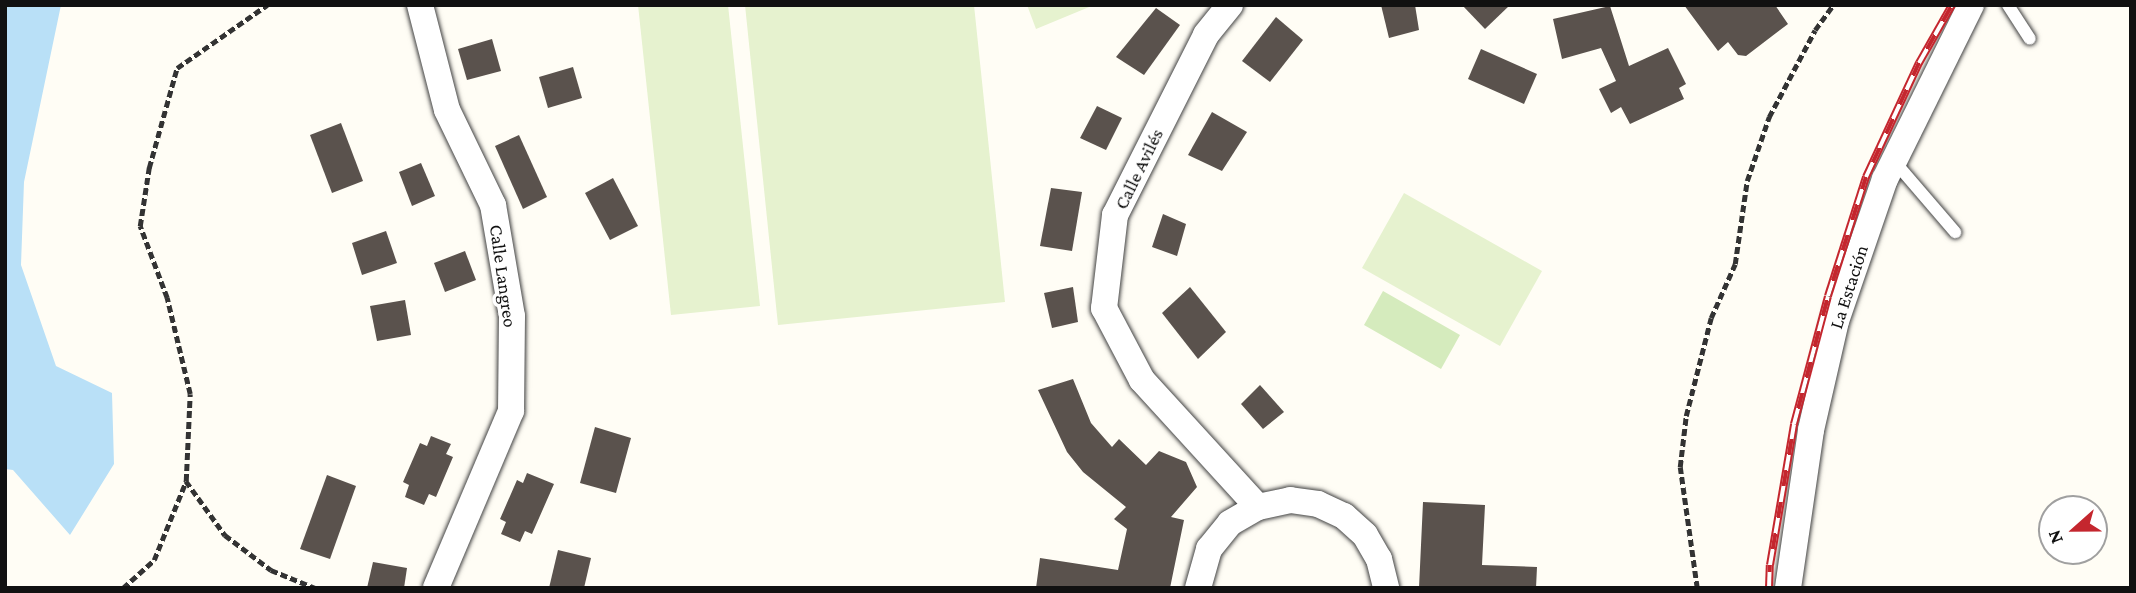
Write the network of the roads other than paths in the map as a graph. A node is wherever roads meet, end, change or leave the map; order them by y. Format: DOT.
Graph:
graph roads {
  1 [pos="420,5"];
  2 [pos="1230,5"];
  3 [pos="1971,5"];
  4 [pos="2008,5"];
  5 [pos="2029,39"];
  6 [pos="1894,160"];
  7 [pos="1955,232"];
  8 [pos="1258,507"];
  9 [pos="436,588"];
  10 [pos="1198,588"];
  11 [pos="1386,588"];
  12 [pos="1788,588"];
  1 -- 9 [label="street, Calle Langreo"];
  2 -- 8 [label="street, Calle Avilés"];
  3 -- 6 [label="street, La Estación"];
  4 -- 5 [label="lane"];
  6 -- 7 [label="lane"];
  6 -- 12 [label="street, La Estación"];
  8 -- 10 [label="street"];
  8 -- 11 [label="street"];
}
